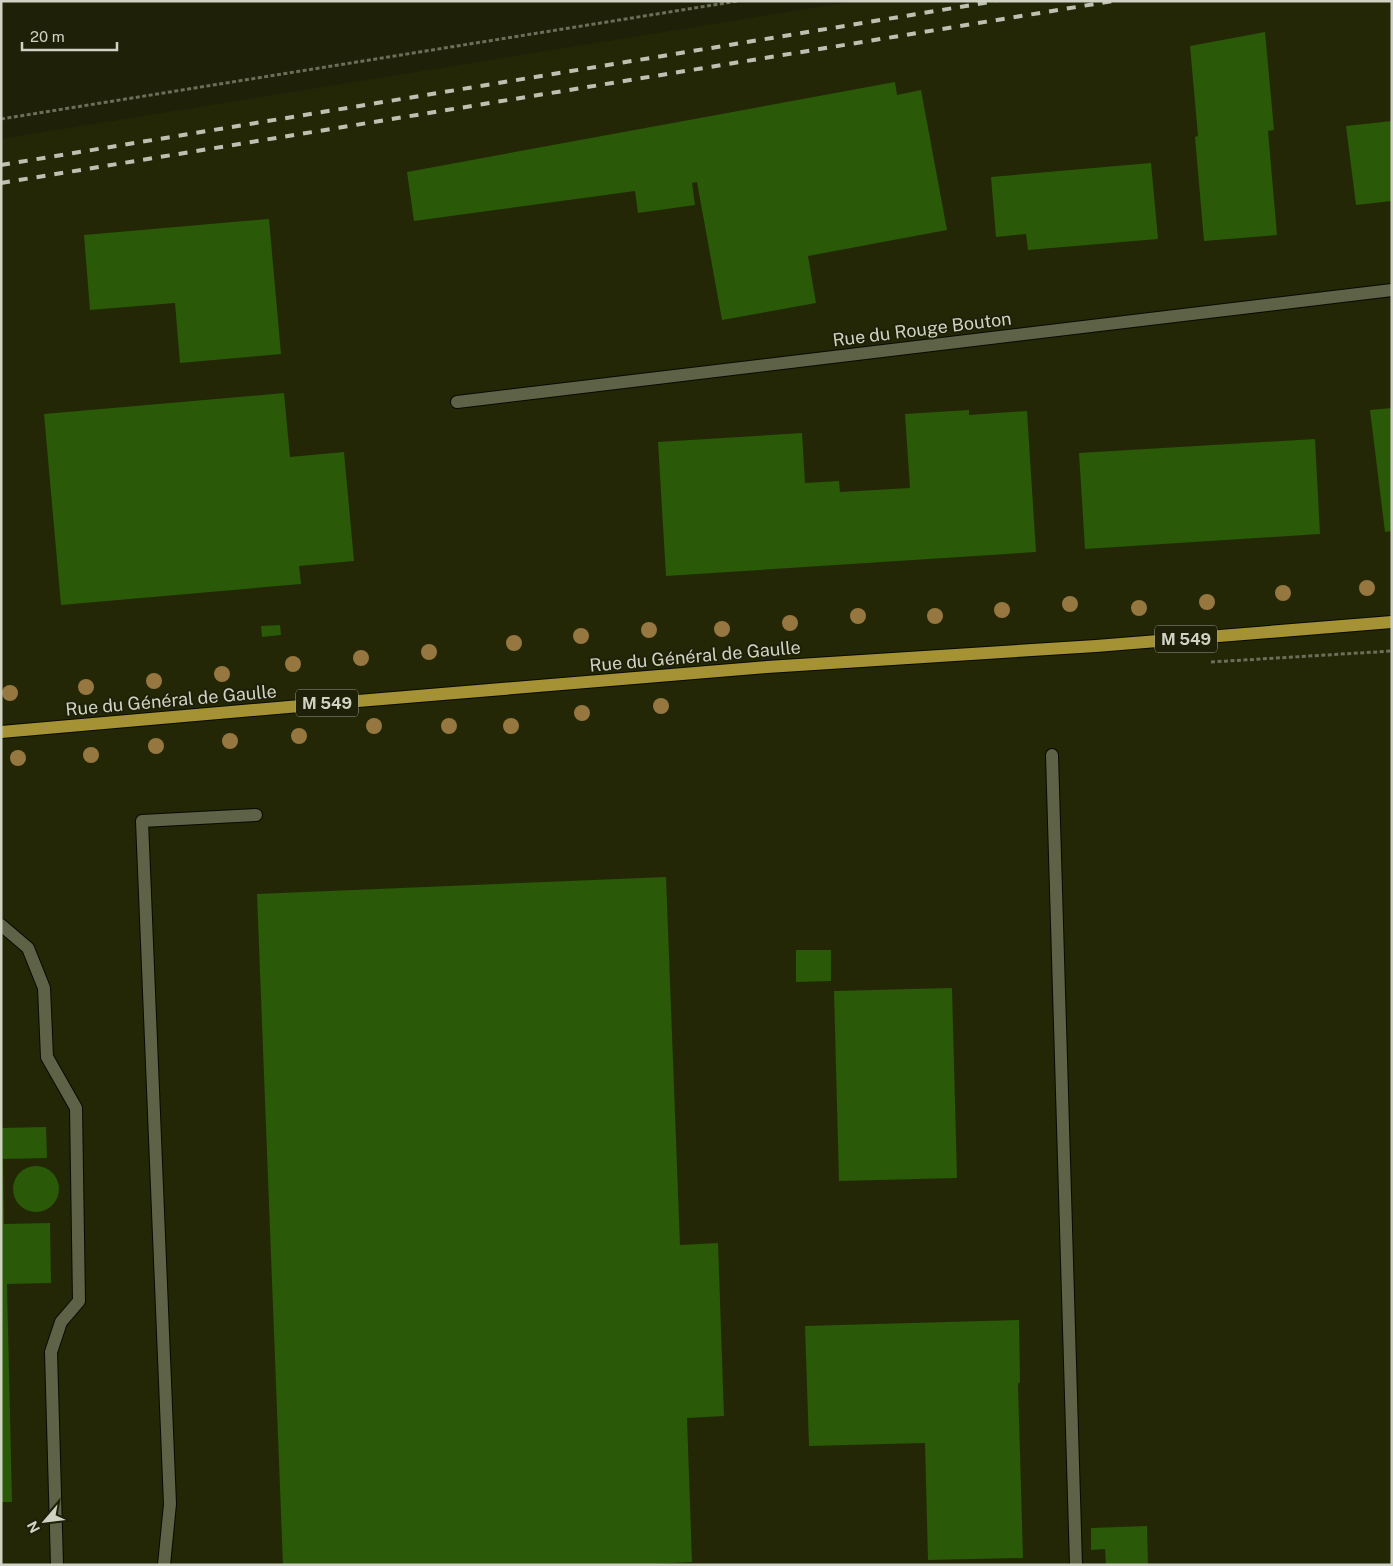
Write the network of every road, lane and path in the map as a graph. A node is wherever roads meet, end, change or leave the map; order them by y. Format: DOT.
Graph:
graph roads {
  1 [pos="738,1"];
  2 [pos="1,119"];
  3 [pos="1392,290"];
  4 [pos="457,402"];
  5 [pos="1392,622"];
  6 [pos="1,732"];
  7 [pos="1052,755"];
  8 [pos="256,815"];
  9 [pos="1,925"];
  10 [pos="56,1565"];
  11 [pos="164,1565"];
  12 [pos="1076,1565"];
  1 -- 2 [label="path"];
  3 -- 4 [label="street, Rue du Rouge Bouton"];
  5 -- 6 [label="main road, Rue du Général de Gaulle / M 549"];
  7 -- 12 [label="street"];
  8 -- 11 [label="street"];
  9 -- 10 [label="street"];
}
